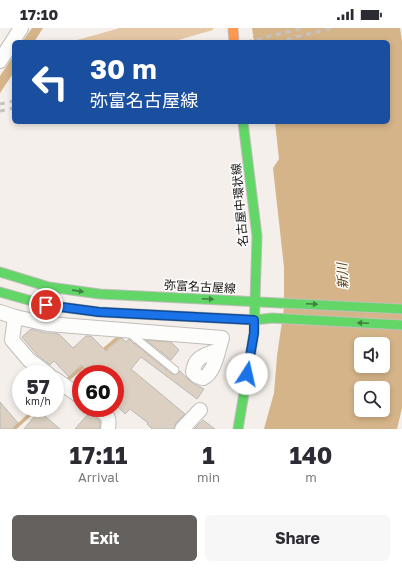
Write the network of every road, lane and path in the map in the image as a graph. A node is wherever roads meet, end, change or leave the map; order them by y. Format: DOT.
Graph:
graph roads {
  1 [pos="22,28"];
  2 [pos="233,28"];
  3 [pos="14,40"];
  4 [pos="234,40"];
  5 [pos="12,43"];
  6 [pos="0,61"];
  7 [pos="243,124"];
  8 [pos="0,272"];
  9 [pos="0,292"];
  10 [pos="255,302"];
  11 [pos="402,309"];
  12 [pos="0,312"];
  13 [pos="15,317"];
  14 [pos="254,320"];
  15 [pos="402,325"];
  16 [pos="126,330"];
  17 [pos="218,350"];
  18 [pos="36,365"];
  19 [pos="175,370"];
  20 [pos="200,410"];
  21 [pos="108,417"];
  22 [pos="108,429"];
  23 [pos="182,429"];
  24 [pos="238,429"];
  1 -- 3 [label="street"];
  2 -- 4 [label="main road"];
  5 -- 6 [label="street"];
  7 -- 10 [label="main road, 名古屋中環状線"];
  8 -- 10 [label="main road, 弥富名古屋線, one-way"];
  9 -- 14 [label="main road"];
  10 -- 11 [label="main road, 弥富名古屋線, one-way"];
  10 -- 14 [label="main road, 名古屋中環状線"];
  12 -- 13 [label="street"];
  13 -- 16 [label="street"];
  13 -- 18 [label="street"];
  15 -- 14 [label="main road, one-way"];
  14 -- 24 [label="main road, 名古屋中環状線"];
  16 -- 17 [label="street"];
  16 -- 19 [label="lane"];
  20 -- 23 [label="street"];
  21 -- 22 [label="street"];
}
